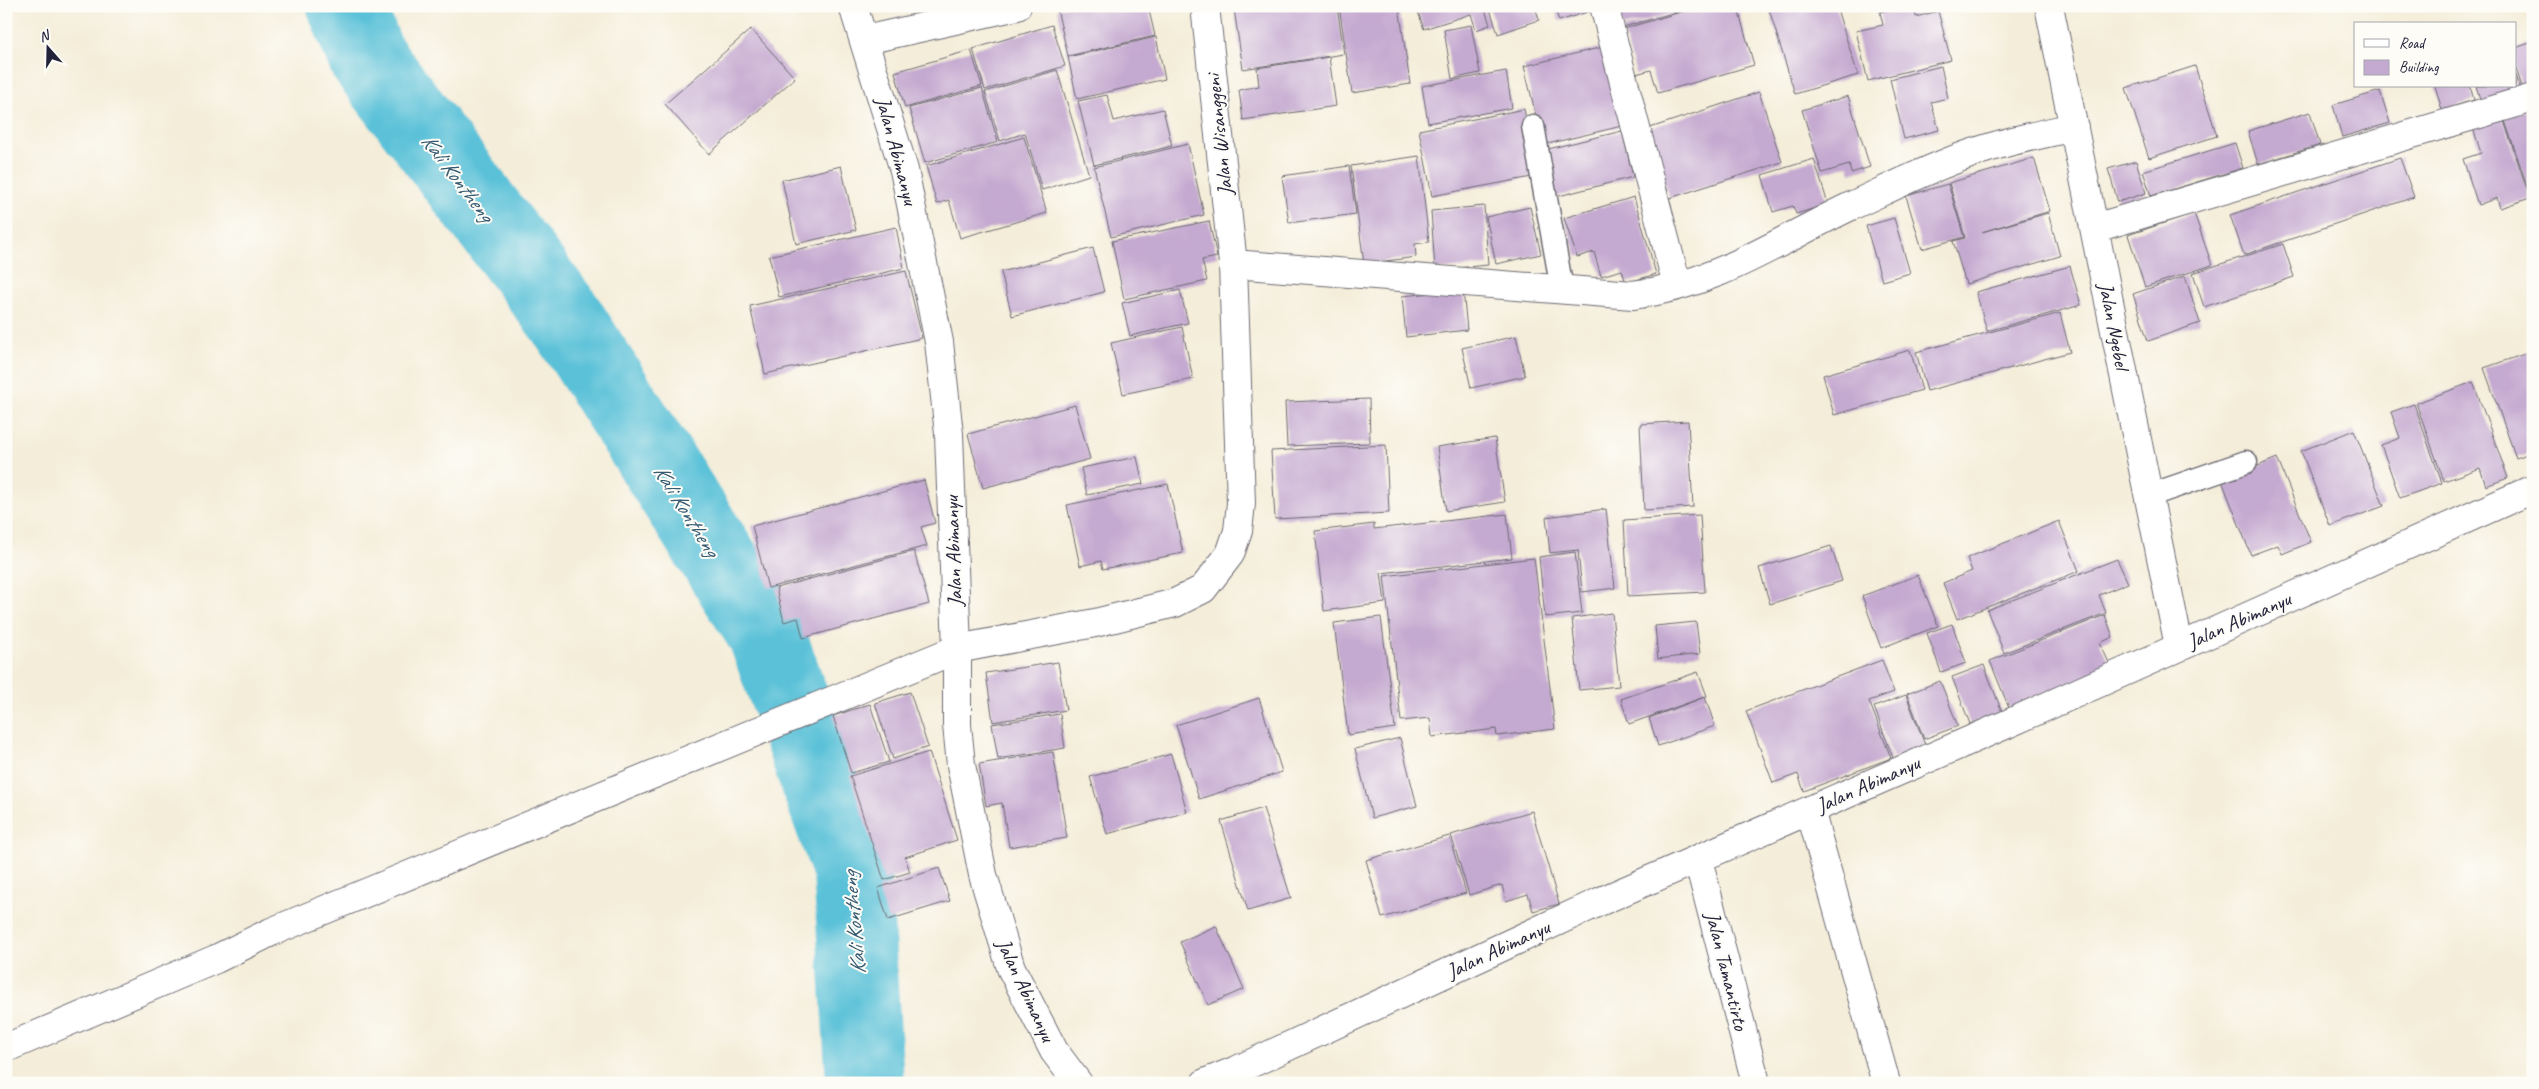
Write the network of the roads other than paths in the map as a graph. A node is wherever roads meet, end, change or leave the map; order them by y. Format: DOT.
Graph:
graph roads {
  1 [pos="854,6"];
  2 [pos="1017,6"];
  3 [pos="1205,6"];
  4 [pos="1604,6"];
  5 [pos="2049,6"];
  6 [pos="865,40"];
  7 [pos="2533,98"];
  8 [pos="1533,126"];
  9 [pos="2074,127"];
  10 [pos="2095,228"];
  11 [pos="1233,264"];
  12 [pos="1677,285"];
  13 [pos="1562,289"];
  14 [pos="2246,462"];
  15 [pos="2533,488"];
  16 [pos="2148,496"];
  17 [pos="2179,646"];
  18 [pos="957,648"];
  19 [pos="1810,810"];
  20 [pos="1698,859"];
  21 [pos="6,1048"];
  22 [pos="1078,1083"];
  23 [pos="1206,1083"];
  24 [pos="1756,1083"];
  25 [pos="1886,1083"];
  1 -- 6 [label="street, Jalan Abimanyu"];
  2 -- 6 [label="street"];
  3 -- 11 [label="street, Jalan Wisanggeni"];
  4 -- 12 [label="street"];
  5 -- 9 [label="street, Jalan Ngebel"];
  6 -- 18 [label="street, Jalan Abimanyu"];
  7 -- 10 [label="street"];
  8 -- 13 [label="lane"];
  9 -- 10 [label="street, Jalan Ngebel"];
  9 -- 12 [label="street"];
  10 -- 16 [label="street, Jalan Ngebel"];
  11 -- 13 [label="street"];
  11 -- 18 [label="street, Jalan Wisanggeni"];
  12 -- 13 [label="street"];
  14 -- 16 [label="lane"];
  15 -- 17 [label="street, Jalan Abimanyu"];
  16 -- 17 [label="street, Jalan Ngebel"];
  17 -- 19 [label="street, Jalan Abimanyu"];
  18 -- 21 [label="street, Jalan Wisanggeni"];
  18 -- 22 [label="street, Jalan Abimanyu"];
  19 -- 20 [label="street, Jalan Abimanyu"];
  19 -- 25 [label="street"];
  20 -- 23 [label="street, Jalan Abimanyu"];
  20 -- 24 [label="street, Jalan Tamantirto"];
}
